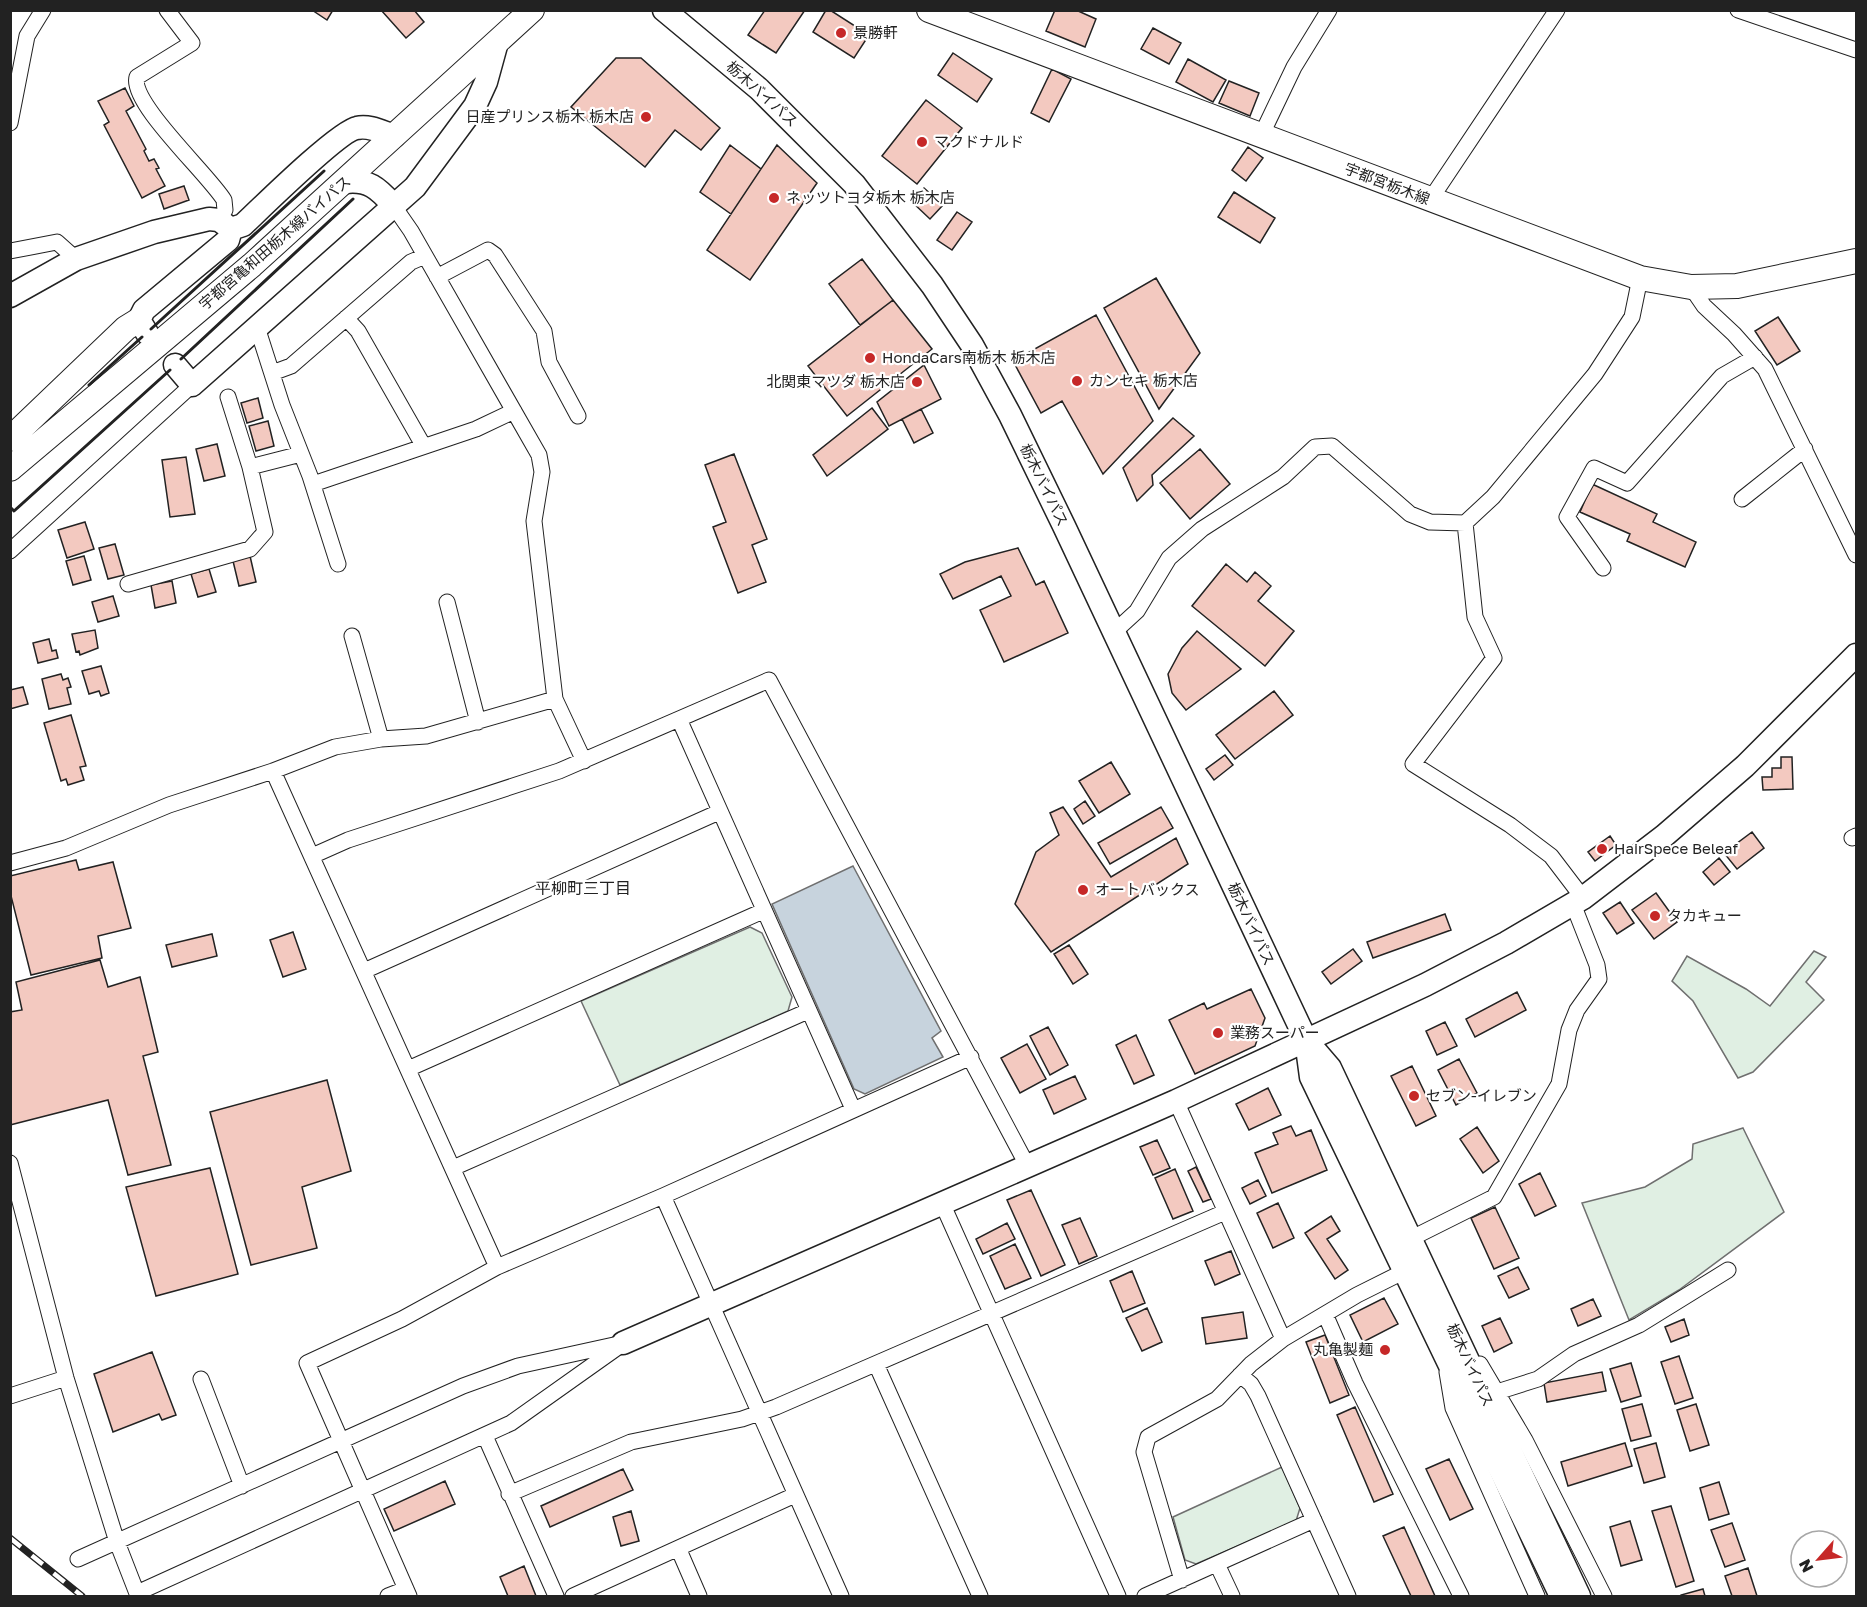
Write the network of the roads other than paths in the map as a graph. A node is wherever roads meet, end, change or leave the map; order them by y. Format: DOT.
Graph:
graph roads {
  1 [pos="43,10"];
  2 [pos="167,10"];
  3 [pos="532,10"];
  4 [pos="664,10"];
  5 [pos="929,10"];
  6 [pos="1329,10"];
  7 [pos="1557,10"];
  8 [pos="1738,10"];
  9 [pos="958,15"];
  10 [pos="497,42"];
  11 [pos="1857,50"];
  12 [pos="11,117"];
  13 [pos="394,136"];
  14 [pos="1261,136"];
  15 [pos="345,182"];
  16 [pos="1430,200"];
  17 [pos="393,205"];
  18 [pos="225,225"];
  19 [pos="10,250"];
  20 [pos="425,256"];
  21 [pos="76,259"];
  22 [pos="1857,261"];
  23 [pos="437,277"];
  24 [pos="1640,278"];
  25 [pos="1691,287"];
  26 [pos="10,296"];
  27 [pos="346,318"];
  28 [pos="143,327"];
  29 [pos="257,327"];
  30 [pos="1755,357"];
  31 [pos="175,365"];
  32 [pos="272,373"];
  33 [pos="192,385"];
  34 [pos="228,397"];
  35 [pos="514,411"];
  36 [pos="578,416"];
  37 [pos="10,439"];
  38 [pos="423,445"];
  39 [pos="1805,449"];
  40 [pos="302,454"];
  41 [pos="250,467"];
  42 [pos="10,469"];
  43 [pos="313,484"];
  44 [pos="1742,499"];
  45 [pos="1465,523"];
  46 [pos="10,551"];
  47 [pos="1857,555"];
  48 [pos="338,564"];
  49 [pos="1603,568"];
  50 [pos="128,584"];
  51 [pos="447,602"];
  52 [pos="1113,633"];
  53 [pos="352,636"];
  54 [pos="1857,655"];
  55 [pos="555,699"];
  56 [pos="679,719"];
  57 [pos="478,722"];
  58 [pos="381,739"];
  59 [pos="584,761"];
  60 [pos="273,771"];
  61 [pos="719,812"];
  62 [pos="312,856"];
  63 [pos="10,862"];
  64 [pos="1578,901"];
  65 [pos="763,911"];
  66 [pos="364,971"];
  67 [pos="808,1011"];
  68 [pos="1306,1040"];
  69 [pos="971,1057"];
  70 [pos="408,1069"];
  71 [pos="1176,1101"];
  72 [pos="853,1109"];
  73 [pos="10,1163"];
  74 [pos="1027,1165"];
  75 [pos="453,1168"];
  76 [pos="663,1196"];
  77 [pos="942,1203"];
  78 [pos="1225,1212"];
  79 [pos="1412,1238"];
  80 [pos="497,1267"];
  81 [pos="1728,1270"];
  82 [pos="1405,1271"];
  83 [pos="712,1305"];
  84 [pos="993,1312"];
  85 [pos="1325,1314"];
  86 [pos="1283,1339"];
  87 [pos="623,1343"];
  88 [pos="1451,1346"];
  89 [pos="876,1364"];
  90 [pos="1240,1375"];
  91 [pos="66,1378"];
  92 [pos="201,1379"];
  93 [pos="1497,1392"];
  94 [pos="10,1396"];
  95 [pos="760,1413"];
  96 [pos="485,1436"];
  97 [pos="340,1442"];
  98 [pos="242,1486"];
  99 [pos="363,1492"];
  100 [pos="509,1494"];
  101 [pos="795,1495"];
  102 [pos="1314,1520"];
  103 [pos="117,1542"];
  104 [pos="679,1550"];
  105 [pos="78,1559"];
  106 [pos="1217,1564"];
  107 [pos="1182,1580"];
  108 [pos="408,1593"];
  109 [pos="137,1595"];
  110 [pos="1532,1595"];
  111 [pos="388,1596"];
  112 [pos="556,1596"];
  113 [pos="573,1596"];
  114 [pos="699,1596"];
  115 [pos="841,1596"];
  116 [pos="980,1596"];
  117 [pos="1118,1596"];
  118 [pos="1145,1596"];
  119 [pos="1232,1596"];
  120 [pos="1348,1596"];
  121 [pos="1461,1596"];
  122 [pos="1561,1596"];
  123 [pos="1579,1596"];
  124 [pos="1604,1596"];
  1 -- 12 [label="street"];
  2 -- 18 [label="street"];
  3 -- 10 [label="main road, 宇都宮亀和田栃木線バイパス"];
  4 -- 52 [label="street, 栃木バイパス"];
  5 -- 9 [label="main road, 宇都宮栃木線"];
  6 -- 14 [label="street"];
  7 -- 16 [label="street"];
  8 -- 11 [label="street"];
  9 -- 14 [label="main road, 宇都宮栃木線"];
  10 -- 13 [label="main road, 宇都宮亀和田栃木線バイパス"];
  10 -- 17 [label="street"];
  13 -- 15 [label="main road, 宇都宮亀和田栃木線バイパス"];
  13 -- 18 [label="street"];
  14 -- 16 [label="main road, 宇都宮栃木線"];
  15 -- 17 [label="street"];
  15 -- 42 [label="main road, 宇都宮亀和田栃木線バイパス"];
  16 -- 24 [label="main road, 宇都宮栃木線"];
  17 -- 20 [label="street"];
  17 -- 29 [label="street"];
  18 -- 21 [label="street"];
  18 -- 28 [label="street"];
  19 -- 21 [label="street"];
  20 -- 23 [label="street"];
  20 -- 27 [label="street"];
  21 -- 26 [label="street"];
  22 -- 25 [label="main road, 宇都宮栃木線"];
  23 -- 35 [label="street"];
  23 -- 36 [label="street"];
  24 -- 25 [label="main road, 宇都宮栃木線"];
  24 -- 45 [label="street"];
  25 -- 30 [label="street"];
  27 -- 32 [label="street"];
  27 -- 38 [label="street"];
  28 -- 37 [label="main road"];
  29 -- 32 [label="street"];
  29 -- 33 [label="street"];
  30 -- 39 [label="street"];
  30 -- 49 [label="street"];
  31 -- 33 [label="street"];
  32 -- 40 [label="street"];
  33 -- 46 [label="street"];
  34 -- 41 [label="street"];
  35 -- 38 [label="street"];
  35 -- 55 [label="street"];
  38 -- 43 [label="street"];
  39 -- 44 [label="street"];
  39 -- 47 [label="street"];
  40 -- 41 [label="street"];
  40 -- 43 [label="street"];
  41 -- 50 [label="street"];
  43 -- 48 [label="street"];
  45 -- 52 [label="street"];
  45 -- 64 [label="street"];
  51 -- 57 [label="street"];
  52 -- 68 [label="street, 栃木バイパス"];
  53 -- 58 [label="street"];
  54 -- 64 [label="street"];
  55 -- 57 [label="street"];
  55 -- 59 [label="street"];
  56 -- 59 [label="street"];
  56 -- 61 [label="street"];
  56 -- 69 [label="street"];
  57 -- 58 [label="street"];
  58 -- 60 [label="street"];
  59 -- 62 [label="street"];
  60 -- 62 [label="street"];
  60 -- 63 [label="street"];
  61 -- 65 [label="street"];
  61 -- 66 [label="street"];
  62 -- 66 [label="street"];
  64 -- 68 [label="street"];
  64 -- 79 [label="street"];
  65 -- 67 [label="street"];
  65 -- 70 [label="street"];
  66 -- 70 [label="street"];
  67 -- 72 [label="street"];
  67 -- 75 [label="street"];
  68 -- 71 [label="street"];
  68 -- 79 [label="street, 栃木バイパス"];
  68 -- 82 [label="street, 栃木バイパス"];
  69 -- 72 [label="street"];
  69 -- 74 [label="street"];
  70 -- 75 [label="street"];
  71 -- 74 [label="street"];
  71 -- 78 [label="street"];
  72 -- 76 [label="street"];
  73 -- 91 [label="street"];
  74 -- 77 [label="street"];
  75 -- 80 [label="street"];
  76 -- 80 [label="street"];
  76 -- 83 [label="street"];
  77 -- 83 [label="street"];
  77 -- 84 [label="street"];
  78 -- 84 [label="street"];
  78 -- 86 [label="street"];
  79 -- 88 [label="street, 栃木バイパス"];
  80 -- 97 [label="street"];
  81 -- 93 [label="street"];
  82 -- 85 [label="street"];
  82 -- 88 [label="street, 栃木バイパス"];
  83 -- 87 [label="street"];
  83 -- 95 [label="street"];
  84 -- 89 [label="street"];
  84 -- 117 [label="street"];
  85 -- 86 [label="street"];
  85 -- 121 [label="street"];
  86 -- 90 [label="street"];
  87 -- 96 [label="street"];
  87 -- 97 [label="street"];
  88 -- 93 [label="street"];
  88 -- 110 [label="street"];
  88 -- 122 [label="street, 栃木バイパス"];
  88 -- 123 [label="street, 栃木バイパス"];
  89 -- 95 [label="street"];
  89 -- 116 [label="street"];
  90 -- 102 [label="street"];
  90 -- 107 [label="street"];
  91 -- 94 [label="street"];
  91 -- 103 [label="street"];
  92 -- 98 [label="street"];
  93 -- 124 [label="street"];
  95 -- 100 [label="street"];
  95 -- 101 [label="street"];
  96 -- 99 [label="street"];
  96 -- 100 [label="street"];
  97 -- 98 [label="street"];
  97 -- 99 [label="street"];
  98 -- 103 [label="street"];
  99 -- 108 [label="street"];
  99 -- 109 [label="street"];
  100 -- 112 [label="street"];
  101 -- 104 [label="street"];
  101 -- 115 [label="street"];
  102 -- 106 [label="street"];
  102 -- 120 [label="street"];
  103 -- 105 [label="street"];
  103 -- 109 [label="street"];
  104 -- 113 [label="street"];
  104 -- 114 [label="street"];
  106 -- 107 [label="street"];
  106 -- 119 [label="street"];
  107 -- 118 [label="street"];
  108 -- 111 [label="street"];
}
